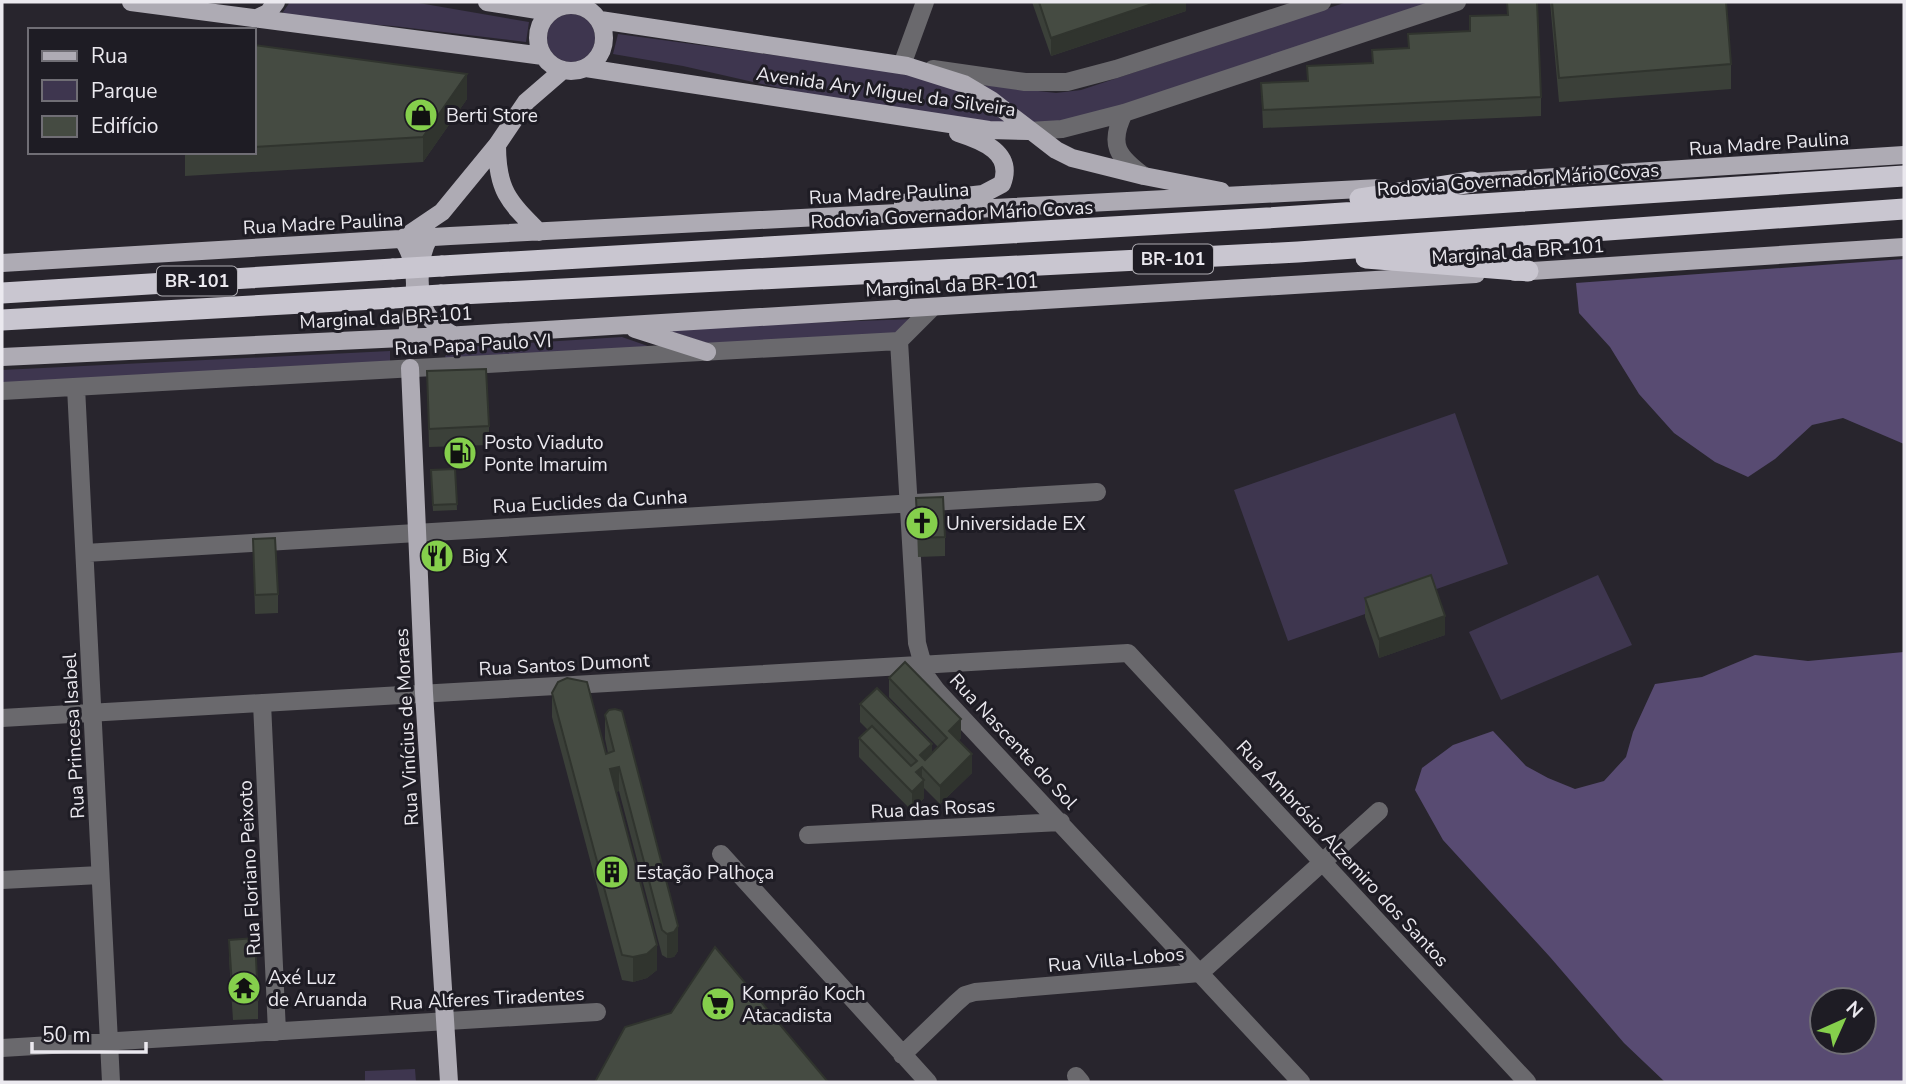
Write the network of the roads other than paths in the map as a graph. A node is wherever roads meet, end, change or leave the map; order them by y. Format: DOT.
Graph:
graph roads {
  1 [pos="131,2"];
  2 [pos="276,2"];
  3 [pos="487,2"];
  4 [pos="925,2"];
  5 [pos="1322,2"];
  6 [pos="1457,2"];
  7 [pos="568,3"];
  8 [pos="550,12"];
  9 [pos="596,12"];
  10 [pos="255,19"];
  11 [pos="544,58"];
  12 [pos="904,65"];
  13 [pos="586,68"];
  14 [pos="563,70"];
  15 [pos="526,102"];
  16 [pos="1124,113"];
  17 [pos="880,114"];
  18 [pos="1029,131"];
  19 [pos="497,145"];
  20 [pos="1904,155"];
  21 [pos="1144,176"];
  22 [pos="1904,176"];
  23 [pos="1472,183"];
  24 [pos="1250,196"];
  25 [pos="1904,209"];
  26 [pos="854,216"];
  27 [pos="1267,218"];
  28 [pos="539,232"];
  29 [pos="429,238"];
  30 [pos="402,239"];
  31 [pos="1904,247"];
  32 [pos="1298,253"];
  33 [pos="2,263"];
  34 [pos="1528,271"];
  35 [pos="2,293"];
  36 [pos="932,308"];
  37 [pos="2,320"];
  38 [pos="621,325"];
  39 [pos="453,335"];
  40 [pos="406,337"];
  41 [pos="899,341"];
  42 [pos="707,352"];
  43 [pos="2,357"];
  44 [pos="410,368"];
  45 [pos="76,387"];
  46 [pos="2,391"];
  47 [pos="1097,492"];
  48 [pos="907,503"];
  49 [pos="416,532"];
  50 [pos="85,553"];
  51 [pos="1128,653"];
  52 [pos="922,665"];
  53 [pos="424,693"];
  54 [pos="262,703"];
  55 [pos="92,712"];
  56 [pos="2,718"];
  57 [pos="1379,811"];
  58 [pos="1061,822"];
  59 [pos="808,835"];
  60 [pos="721,854"];
  61 [pos="1323,863"];
  62 [pos="100,875"];
  63 [pos="2,880"];
  64 [pos="1199,973"];
  65 [pos="597,1012"];
  66 [pos="446,1021"];
  67 [pos="277,1031"];
  68 [pos="109,1041"];
  69 [pos="2,1048"];
  70 [pos="902,1055"];
  71 [pos="111,1082"];
  72 [pos="449,1082"];
  73 [pos="928,1082"];
  74 [pos="1301,1082"];
  75 [pos="1527,1082"];
  1 -- 10 [label="main road"];
  2 -- 10 [label="main road"];
  3 -- 8 [label="main road"];
  4 -- 12 [label="street"];
  5 -- 12 [label="street, Avenida Ary Miguel da Silveira"];
  6 -- 16 [label="street, Avenida Ary Miguel da Silveira"];
  7 -- 8 [label="main road"];
  7 -- 9 [label="main road"];
  8 -- 11 [label="main road"];
  9 -- 12 [label="main road, Avenida Ary Miguel da Silveira"];
  9 -- 13 [label="main road"];
  10 -- 11 [label="main road"];
  11 -- 14 [label="main road"];
  11 -- 15 [label="main road"];
  12 -- 18 [label="main road"];
  13 -- 14 [label="main road"];
  13 -- 17 [label="main road, Avenida Ary Miguel da Silveira"];
  14 -- 15 [label="main road"];
  15 -- 19 [label="main road"];
  16 -- 18 [label="street, Avenida Ary Miguel da Silveira"];
  16 -- 21 [label="street"];
  17 -- 18 [label="main road, Avenida Ary Miguel da Silveira"];
  17 -- 26 [label="main road"];
  18 -- 21 [label="main road"];
  19 -- 28 [label="main road"];
  19 -- 30 [label="main road"];
  20 -- 23 [label="main road, Rua Madre Paulina"];
  21 -- 24 [label="main road"];
  22 -- 27 [label="highway, Rodovia Governador Mário Covas / BR-101"];
  23 -- 24 [label="main road, Rua Madre Paulina"];
  23 -- 27 [label="highway"];
  24 -- 26 [label="main road, Rua Madre Paulina"];
  25 -- 32 [label="highway, BR-101"];
  26 -- 28 [label="main road, Rua Madre Paulina"];
  27 -- 35 [label="highway, Rodovia Governador Mário Covas / BR-101, bridge"];
  28 -- 29 [label="main road, Rua Madre Paulina"];
  29 -- 30 [label="main road, Rua Madre Paulina"];
  29 -- 39 [label="main road"];
  30 -- 33 [label="main road, Rua Madre Paulina"];
  30 -- 40 [label="main road"];
  31 -- 34 [label="main road, Marginal da BR-101"];
  32 -- 34 [label="highway"];
  32 -- 37 [label="highway, BR-101, bridge"];
  34 -- 36 [label="main road, Marginal da BR-101"];
  36 -- 38 [label="main road, Marginal da BR-101"];
  36 -- 41 [label="street"];
  38 -- 39 [label="main road, Marginal da BR-101"];
  38 -- 42 [label="main road"];
  39 -- 40 [label="main road, Marginal da BR-101"];
  40 -- 43 [label="main road, Marginal da BR-101"];
  41 -- 42 [label="street, Rua Papa Paulo VI"];
  41 -- 48 [label="street, Rua Nascente do Sol"];
  42 -- 44 [label="street, Rua Papa Paulo VI"];
  44 -- 45 [label="street, Rua Papa Paulo VI"];
  44 -- 49 [label="main road, Rua Vinícius de Moraes"];
  45 -- 46 [label="street, Rua Papa Paulo VI"];
  45 -- 50 [label="street, Rua Princesa Isabel"];
  47 -- 48 [label="street, Rua Euclides da Cunha"];
  48 -- 49 [label="street, Rua Euclides da Cunha"];
  48 -- 52 [label="street, Rua Nascente do Sol"];
  49 -- 50 [label="street, Rua Euclides da Cunha"];
  49 -- 53 [label="main road, Rua Vinícius de Moraes"];
  50 -- 55 [label="street, Rua Princesa Isabel"];
  51 -- 52 [label="street, Rua Santos Dumont"];
  51 -- 61 [label="street, Rua Ambrósio Alzemiro dos Santos"];
  52 -- 53 [label="street, Rua Santos Dumont"];
  52 -- 58 [label="street, Rua Nascente do Sol"];
  53 -- 54 [label="street, Rua Santos Dumont"];
  53 -- 66 [label="main road, Rua Vinícius de Moraes"];
  54 -- 55 [label="street, Rua Santos Dumont"];
  54 -- 67 [label="street, Rua Floriano Peixoto"];
  55 -- 56 [label="street, Rua Santos Dumont"];
  55 -- 62 [label="street, Rua Princesa Isabel"];
  57 -- 61 [label="street, Rua Villa-Lobos"];
  58 -- 59 [label="street, Rua das Rosas"];
  58 -- 64 [label="street, Rua Nascente do Sol"];
  60 -- 70 [label="street"];
  61 -- 64 [label="street, Rua Villa-Lobos"];
  61 -- 75 [label="street, Rua Ambrósio Alzemiro dos Santos"];
  62 -- 63 [label="street"];
  62 -- 68 [label="street, Rua Princesa Isabel"];
  64 -- 70 [label="street, Rua Villa-Lobos"];
  64 -- 74 [label="street, Rua Nascente do Sol"];
  65 -- 66 [label="street, Rua Alferes Tiradentes"];
  66 -- 67 [label="street, Rua Alferes Tiradentes"];
  66 -- 72 [label="main road, Rua Vinícius de Moraes"];
  67 -- 68 [label="street, Rua Alferes Tiradentes"];
  68 -- 69 [label="street, Rua Alferes Tiradentes"];
  68 -- 71 [label="street, Rua Princesa Isabel"];
  70 -- 73 [label="street"];
}
